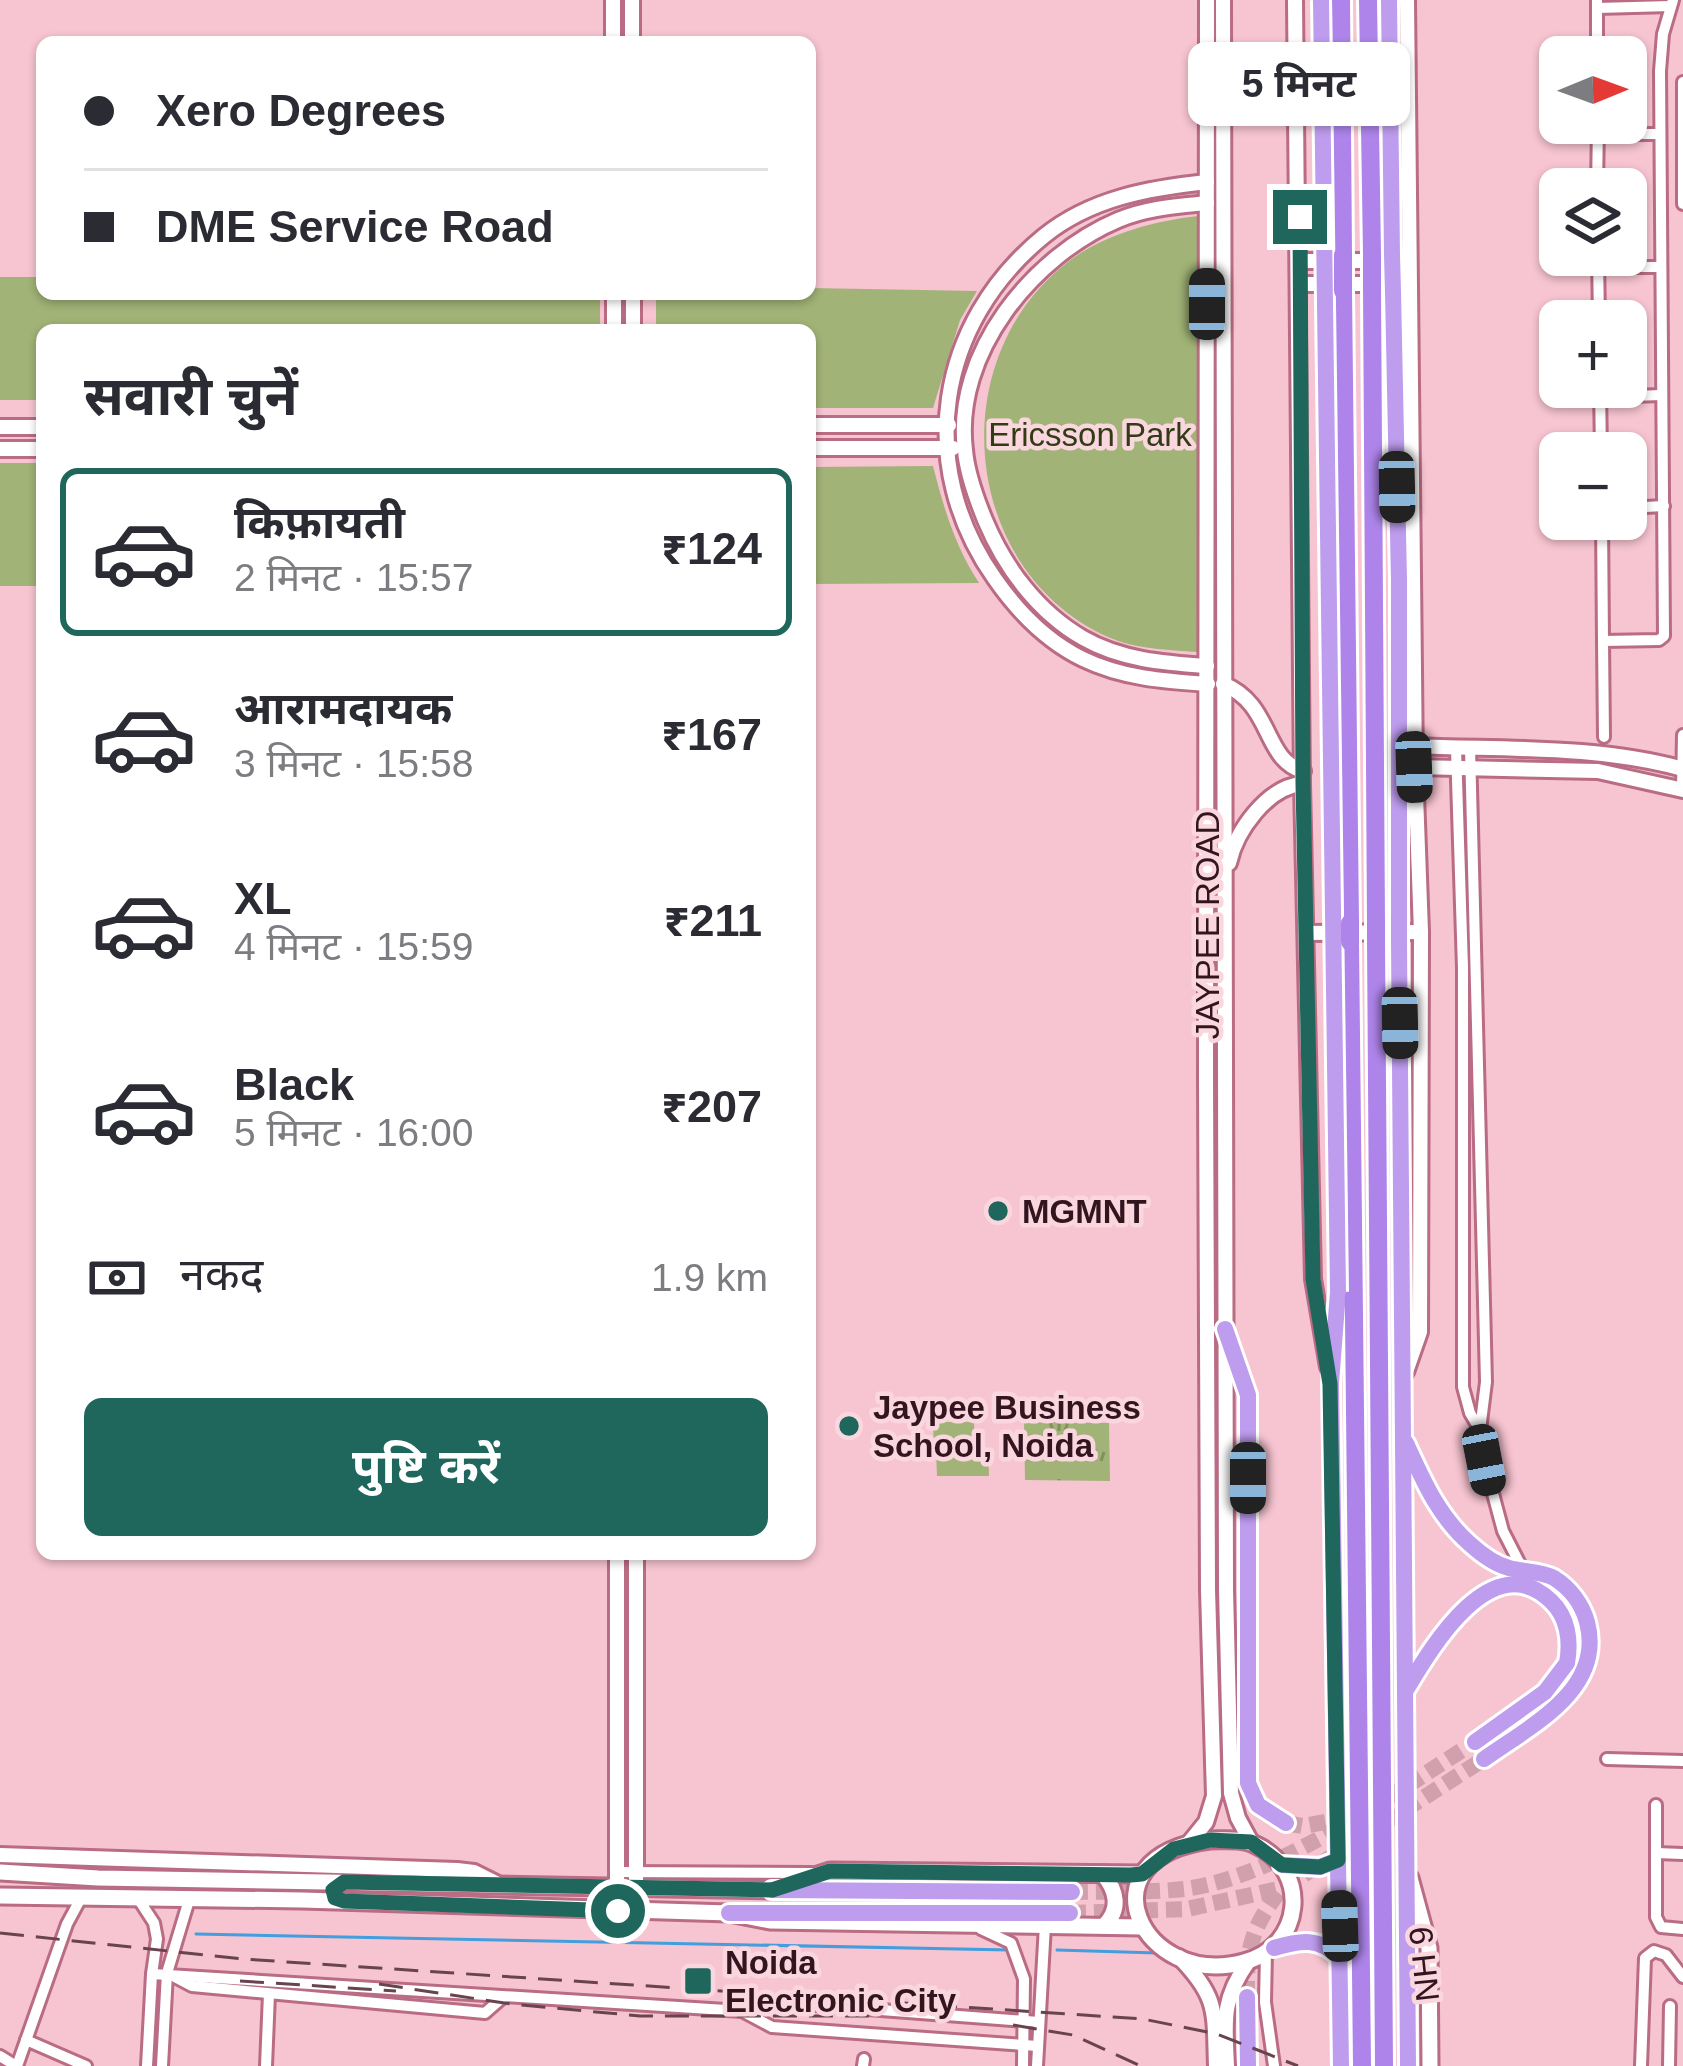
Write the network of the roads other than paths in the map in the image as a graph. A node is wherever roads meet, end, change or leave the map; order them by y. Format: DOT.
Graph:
graph roads {
  1 [pos="613,0"];
  2 [pos="632,0"];
  3 [pos="1208,0"];
  4 [pos="1223,0"];
  5 [pos="1295,0"];
  6 [pos="1321,0"];
  7 [pos="1342,0"];
  8 [pos="1368,0"];
  9 [pos="1389,0"];
  10 [pos="1407,0"];
  11 [pos="1672,3"];
  12 [pos="1597,4"];
  13 [pos="613,36"];
  14 [pos="632,36"];
  15 [pos="1598,36"];
  16 [pos="1683,82"];
  17 [pos="1647,133"];
  18 [pos="1659,134"];
  19 [pos="1207,182"];
  20 [pos="1207,203"];
  21 [pos="1683,204"];
  22 [pos="1300,261"];
  23 [pos="1412,261"];
  24 [pos="1647,266"];
  25 [pos="1660,267"];
  26 [pos="1301,284"];
  27 [pos="1412,284"];
  28 [pos="1647,394"];
  29 [pos="1662,395"];
  30 [pos="816,425"];
  31 [pos="945,425"];
  32 [pos="965,425"];
  33 [pos="0,427"];
  34 [pos="36,427"];
  35 [pos="1215,445"];
  36 [pos="816,448"];
  37 [pos="944,448"];
  38 [pos="964,448"];
  39 [pos="36,449"];
  40 [pos="4,452"];
  41 [pos="1664,506"];
  42 [pos="1647,507"];
  43 [pos="1602,540"];
  44 [pos="1603,641"];
  45 [pos="1208,666"];
  46 [pos="1215,684"];
  47 [pos="1683,734"];
  48 [pos="1604,737"];
  49 [pos="1414,746"];
  50 [pos="1463,748"];
  51 [pos="1414,767"];
  52 [pos="1463,767"];
  53 [pos="1683,769"];
  54 [pos="1303,777"];
  55 [pos="1683,789"];
  56 [pos="1224,885"];
  57 [pos="1421,932"];
  58 [pos="1306,933"];
  59 [pos="1463,1057"];
  60 [pos="1478,1058"];
  61 [pos="1217,1283"];
  62 [pos="1226,1329"];
  63 [pos="1403,1382"];
  64 [pos="1330,1384"];
  65 [pos="1480,1430"];
  66 [pos="1403,1436"];
  67 [pos="1503,1531"];
  68 [pos="1488,1558"];
  69 [pos="617,1560"];
  70 [pos="636,1560"];
  71 [pos="1524,1571"];
  72 [pos="1226,1590"];
  73 [pos="1208,1591"];
  74 [pos="1404,1693"];
  75 [pos="1475,1742"];
  76 [pos="1606,1759"];
  77 [pos="1484,1760"];
  78 [pos="1683,1761"];
  79 [pos="1656,1804"];
  80 [pos="1286,1823"];
  81 [pos="1251,1842"];
  82 [pos="1189,1843"];
  83 [pos="1656,1853"];
  84 [pos="1683,1854"];
  85 [pos="0,1855"];
  86 [pos="88,1856"];
  87 [pos="1338,1860"];
  88 [pos="1406,1864"];
  89 [pos="1282,1865"];
  90 [pos="0,1871"];
  91 [pos="822,1874"];
  92 [pos="1102,1874"];
  93 [pos="1142,1874"];
  94 [pos="87,1877"];
  95 [pos="636,1878"];
  96 [pos="617,1879"];
  97 [pos="303,1881"];
  98 [pos="344,1882"];
  99 [pos="496,1883"];
  100 [pos="772,1890"];
  101 [pos="1072,1892"];
  102 [pos="0,1896"];
  103 [pos="81,1898"];
  104 [pos="139,1900"];
  105 [pos="189,1900"];
  106 [pos="302,1900"];
  107 [pos="344,1901"];
  108 [pos="729,1913"];
  109 [pos="1070,1913"];
  110 [pos="967,1925"];
  111 [pos="1045,1925"];
  112 [pos="1104,1926"];
  113 [pos="1141,1927"];
  114 [pos="1683,1929"];
  115 [pos="1270,1950"];
  116 [pos="1178,1956"];
  117 [pos="1340,1958"];
  118 [pos="1248,1962"];
  119 [pos="167,1973"];
  120 [pos="152,1974"];
  121 [pos="1683,1978"];
  122 [pos="269,1994"];
  123 [pos="503,1997"];
  124 [pos="1247,1997"];
  125 [pos="1670,2006"];
  126 [pos="742,2011"];
  127 [pos="1024,2021"];
  128 [pos="1039,2022"];
  129 [pos="26,2040"];
  130 [pos="1024,2044"];
  131 [pos="1038,2046"];
  132 [pos="0,2056"];
  133 [pos="16,2066"];
  134 [pos="86,2066"];
  135 [pos="147,2066"];
  136 [pos="162,2066"];
  137 [pos="266,2066"];
  138 [pos="1023,2066"];
  139 [pos="1037,2066"];
  140 [pos="1216,2066"];
  141 [pos="1227,2066"];
  142 [pos="1248,2066"];
  143 [pos="1274,2066"];
  144 [pos="1341,2066"];
  145 [pos="1362,2066"];
  146 [pos="1384,2066"];
  147 [pos="1408,2066"];
  148 [pos="1430,2066"];
  149 [pos="1641,2066"];
  150 [pos="1669,2066"];
  1 -- 13 [label="street"];
  2 -- 14 [label="street"];
  3 -- 19 [label="street, JAYPEE ROAD"];
  4 -- 35 [label="street"];
  5 -- 22 [label="street"];
  6 -- 64 [label="highway, bridge"];
  7 -- 145 [label="highway, bridge"];
  8 -- 146 [label="highway, bridge"];
  9 -- 63 [label="highway, bridge"];
  10 -- 23 [label="street"];
  11 -- 12 [label="street"];
  11 -- 18 [label="street"];
  12 -- 15 [label="street"];
  16 -- 21 [label="street"];
  17 -- 18 [label="street"];
  18 -- 25 [label="street"];
  19 -- 20 [label="street, JAYPEE ROAD"];
  19 -- 31 [label="street"];
  20 -- 32 [label="street"];
  20 -- 35 [label="street, JAYPEE ROAD"];
  22 -- 23 [label="street"];
  22 -- 26 [label="street"];
  23 -- 27 [label="street"];
  24 -- 25 [label="street"];
  25 -- 29 [label="street"];
  26 -- 27 [label="street"];
  26 -- 54 [label="street"];
  27 -- 49 [label="street"];
  28 -- 29 [label="street"];
  29 -- 41 [label="street"];
  30 -- 31 [label="street"];
  31 -- 32 [label="street"];
  31 -- 37 [label="street"];
  32 -- 38 [label="street"];
  33 -- 34 [label="street"];
  35 -- 45 [label="street, JAYPEE ROAD"];
  35 -- 46 [label="street"];
  36 -- 37 [label="street"];
  37 -- 38 [label="street"];
  37 -- 46 [label="street"];
  38 -- 45 [label="street"];
  39 -- 40 [label="street"];
  41 -- 42 [label="street"];
  41 -- 44 [label="street"];
  43 -- 44 [label="street"];
  44 -- 48 [label="street"];
  45 -- 46 [label="street, JAYPEE ROAD"];
  46 -- 54 [label="street"];
  46 -- 56 [label="street"];
  46 -- 61 [label="street, JAYPEE ROAD"];
  47 -- 53 [label="street"];
  49 -- 50 [label="street"];
  49 -- 51 [label="street"];
  50 -- 52 [label="street"];
  50 -- 53 [label="street"];
  51 -- 52 [label="street"];
  51 -- 57 [label="street"];
  52 -- 55 [label="street"];
  52 -- 59 [label="street"];
  52 -- 60 [label="street"];
  53 -- 55 [label="street"];
  54 -- 56 [label="street"];
  54 -- 58 [label="street"];
  56 -- 61 [label="street"];
  57 -- 58 [label="street"];
  57 -- 63 [label="street"];
  58 -- 64 [label="street"];
  59 -- 60 [label="street"];
  59 -- 65 [label="street"];
  60 -- 65 [label="street"];
  61 -- 62 [label="street"];
  61 -- 73 [label="street, JAYPEE ROAD"];
  62 -- 72 [label="street"];
  62 -- 80 [label="highway"];
  63 -- 66 [label="highway"];
  64 -- 87 [label="highway"];
  65 -- 67 [label="street"];
  66 -- 68 [label="highway"];
  66 -- 74 [label="highway"];
  67 -- 68 [label="street"];
  67 -- 71 [label="street"];
  68 -- 71 [label="highway"];
  69 -- 96 [label="street"];
  70 -- 95 [label="street"];
  71 -- 77 [label="highway"];
  72 -- 73 [label="street"];
  72 -- 81 [label="street"];
  73 -- 82 [label="street, JAYPEE ROAD"];
  74 -- 75 [label="highway"];
  74 -- 88 [label="highway"];
  76 -- 78 [label="street"];
  79 -- 83 [label="street"];
  81 -- 82 [label="main road"];
  81 -- 89 [label="main road"];
  82 -- 93 [label="main road"];
  83 -- 84 [label="street"];
  83 -- 114 [label="street"];
  85 -- 86 [label="street"];
  86 -- 94 [label="main road"];
  86 -- 99 [label="street"];
  87 -- 89 [label="highway"];
  87 -- 117 [label="highway"];
  88 -- 147 [label="highway"];
  88 -- 148 [label="main road, NH 9"];
  89 -- 115 [label="main road"];
  90 -- 94 [label="main road"];
  91 -- 92 [label="main road"];
  91 -- 95 [label="street"];
  91 -- 100 [label="main road"];
  92 -- 93 [label="main road"];
  92 -- 112 [label="main road"];
  93 -- 113 [label="main road"];
  94 -- 97 [label="main road"];
  95 -- 96 [label="main road"];
  95 -- 100 [label="main road"];
  96 -- 99 [label="main road"];
  97 -- 98 [label="main road"];
  97 -- 106 [label="main road"];
  98 -- 99 [label="main road"];
  98 -- 107 [label="main road"];
  100 -- 101 [label="highway"];
  102 -- 103 [label="main road"];
  103 -- 104 [label="main road"];
  103 -- 129 [label="street"];
  104 -- 105 [label="main road"];
  104 -- 120 [label="street"];
  105 -- 106 [label="main road"];
  105 -- 119 [label="street"];
  106 -- 107 [label="main road"];
  107 -- 108 [label="main road"];
  108 -- 109 [label="highway"];
  108 -- 110 [label="main road"];
  110 -- 111 [label="main road"];
  110 -- 127 [label="street"];
  111 -- 112 [label="main road"];
  111 -- 128 [label="street"];
  112 -- 113 [label="main road"];
  113 -- 116 [label="main road"];
  115 -- 117 [label="highway"];
  115 -- 118 [label="main road"];
  115 -- 143 [label="street"];
  116 -- 118 [label="main road"];
  116 -- 140 [label="street"];
  117 -- 144 [label="highway"];
  118 -- 141 [label="street"];
  119 -- 120 [label="street"];
  119 -- 122 [label="street"];
  119 -- 123 [label="street"];
  119 -- 136 [label="street"];
  120 -- 135 [label="street"];
  121 -- 149 [label="street"];
  122 -- 123 [label="street"];
  122 -- 137 [label="street"];
  123 -- 126 [label="street"];
  124 -- 142 [label="highway"];
  125 -- 150 [label="street"];
  126 -- 127 [label="street"];
  126 -- 130 [label="street"];
  127 -- 128 [label="street"];
  127 -- 130 [label="street"];
  128 -- 131 [label="street"];
  129 -- 133 [label="street"];
  129 -- 134 [label="street"];
  130 -- 131 [label="street"];
  130 -- 138 [label="street"];
  131 -- 139 [label="street"];
  132 -- 133 [label="street"];
}
